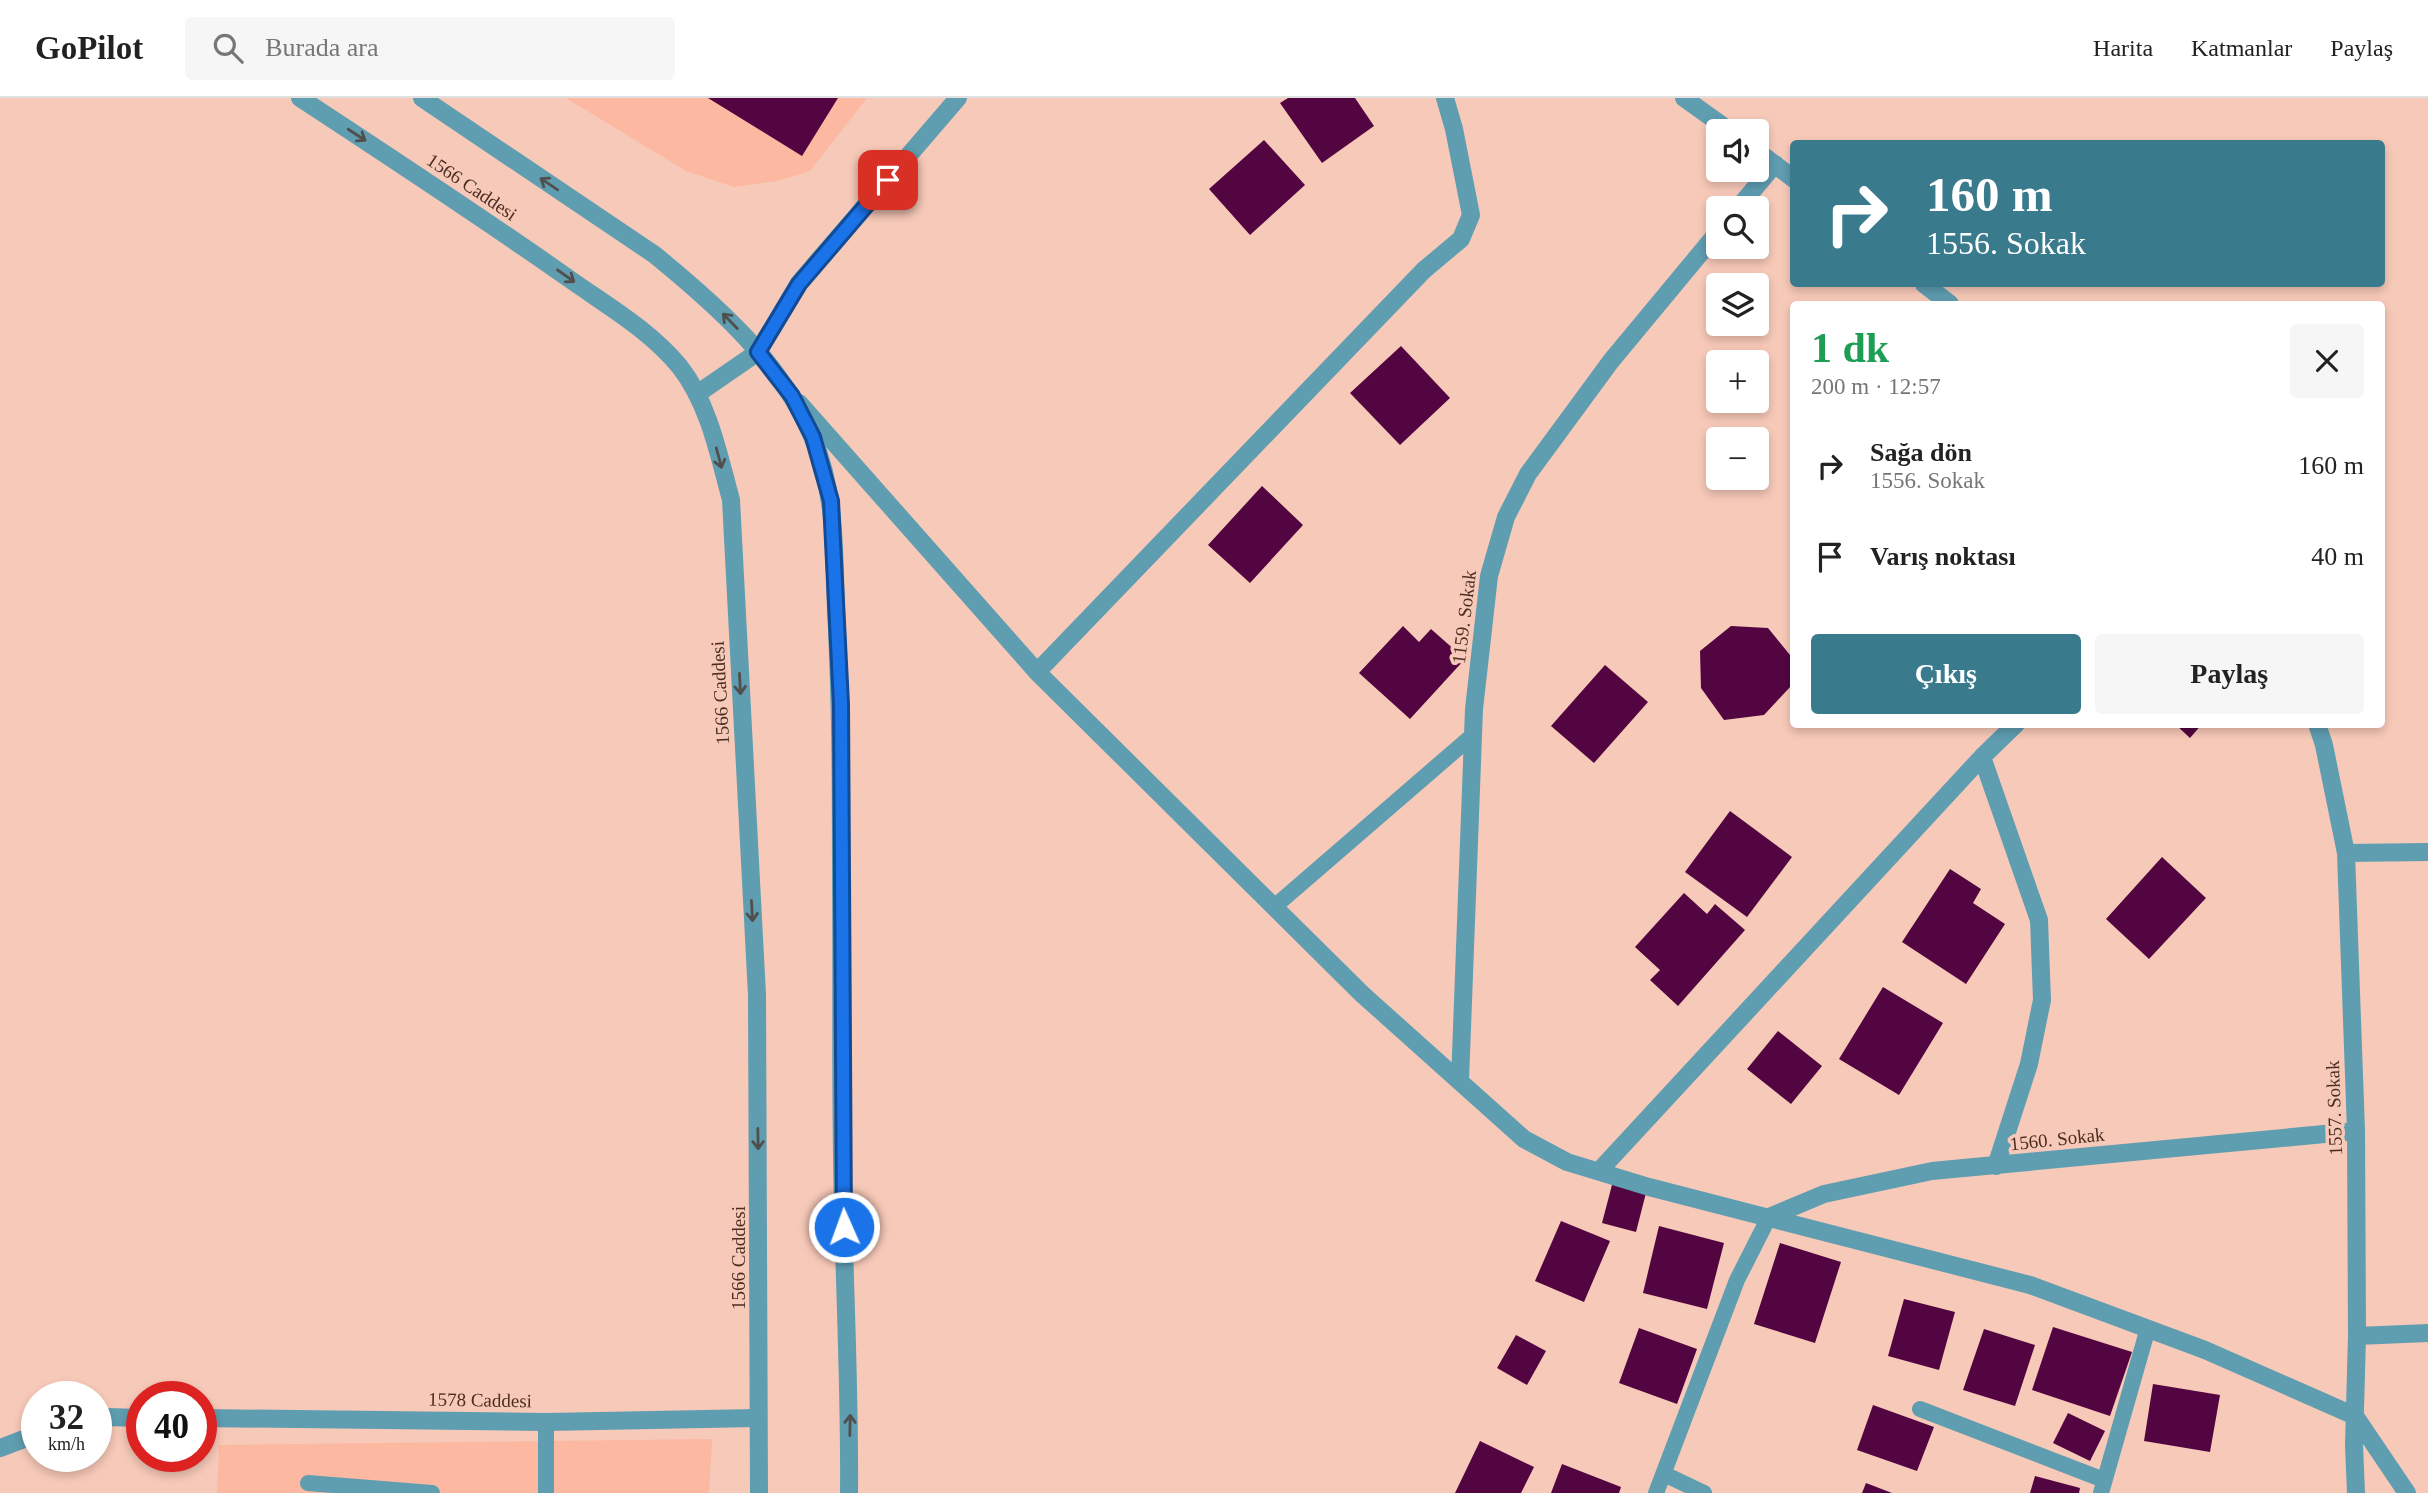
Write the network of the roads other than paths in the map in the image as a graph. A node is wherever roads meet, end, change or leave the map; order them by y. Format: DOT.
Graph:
graph roads {
  1 [pos="300,98"];
  2 [pos="422,98"];
  3 [pos="958,98"];
  4 [pos="1445,98"];
  5 [pos="1684,98"];
  6 [pos="1713,119"];
  7 [pos="1769,160"];
  8 [pos="1775,164"];
  9 [pos="1790,176"];
  10 [pos="1748,196"];
  11 [pos="1706,246"];
  12 [pos="1928,287"];
  13 [pos="1946,301"];
  14 [pos="758,352"];
  15 [pos="697,394"];
  16 [pos="792,396"];
  17 [pos="1037,672"];
  18 [pos="2012,728"];
  19 [pos="2318,728"];
  20 [pos="1473,735"];
  21 [pos="1982,757"];
  22 [pos="2428,852"];
  23 [pos="2346,853"];
  24 [pos="1274,907"];
  25 [pos="1460,1081"];
  26 [pos="2356,1131"];
  27 [pos="1996,1166"];
  28 [pos="1599,1171"];
  29 [pos="1769,1217"];
  30 [pos="2148,1328"];
  31 [pos="2428,1333"];
  32 [pos="2357,1336"];
  33 [pos="1920,1409"];
  34 [pos="2355,1416"];
  35 [pos="217,1418"];
  36 [pos="758,1418"];
  37 [pos="546,1422"];
  38 [pos="21,1440"];
  39 [pos="0,1448"];
  40 [pos="1664,1474"];
  41 [pos="307,1483"];
  42 [pos="2102,1486"];
  43 [pos="432,1493"];
  44 [pos="546,1493"];
  45 [pos="759,1493"];
  46 [pos="849,1493"];
  47 [pos="1656,1493"];
  48 [pos="1704,1493"];
  49 [pos="2356,1493"];
  50 [pos="2407,1493"];
  1 -- 15 [label="street, 1566 Caddesi, one-way"];
  14 -- 2 [label="street, one-way"];
  3 -- 14 [label="street"];
  4 -- 17 [label="street"];
  5 -- 6 [label="street"];
  7 -- 8 [label="street"];
  8 -- 9 [label="street"];
  8 -- 10 [label="street"];
  11 -- 20 [label="street, 1159. Sokak"];
  12 -- 13 [label="street"];
  14 -- 15 [label="street"];
  14 -- 16 [label="street"];
  15 -- 36 [label="street, 1566 Caddesi, one-way"];
  16 -- 17 [label="street"];
  46 -- 16 [label="street, one-way"];
  17 -- 24 [label="street"];
  18 -- 21 [label="street"];
  19 -- 23 [label="street, 1557. Sokak"];
  20 -- 24 [label="lane"];
  20 -- 25 [label="street, 1159. Sokak"];
  21 -- 27 [label="street"];
  21 -- 28 [label="street"];
  22 -- 23 [label="street"];
  23 -- 26 [label="street, 1557. Sokak"];
  24 -- 25 [label="street"];
  25 -- 28 [label="street"];
  26 -- 27 [label="street, 1560. Sokak"];
  26 -- 32 [label="street, 1557. Sokak"];
  27 -- 29 [label="street, 1560. Sokak"];
  28 -- 29 [label="street"];
  29 -- 30 [label="street"];
  29 -- 40 [label="lane"];
  30 -- 34 [label="street"];
  30 -- 42 [label="lane"];
  31 -- 32 [label="street"];
  32 -- 34 [label="street, 1557. Sokak"];
  33 -- 42 [label="lane"];
  34 -- 49 [label="street, 1557. Sokak"];
  34 -- 50 [label="street"];
  35 -- 37 [label="street, 1578 Caddesi"];
  36 -- 37 [label="street, 1578 Caddesi"];
  36 -- 45 [label="street, 1566 Caddesi"];
  37 -- 44 [label="lane"];
  38 -- 39 [label="street"];
  40 -- 47 [label="lane"];
  40 -- 48 [label="lane"];
  41 -- 43 [label="lane"];
}
